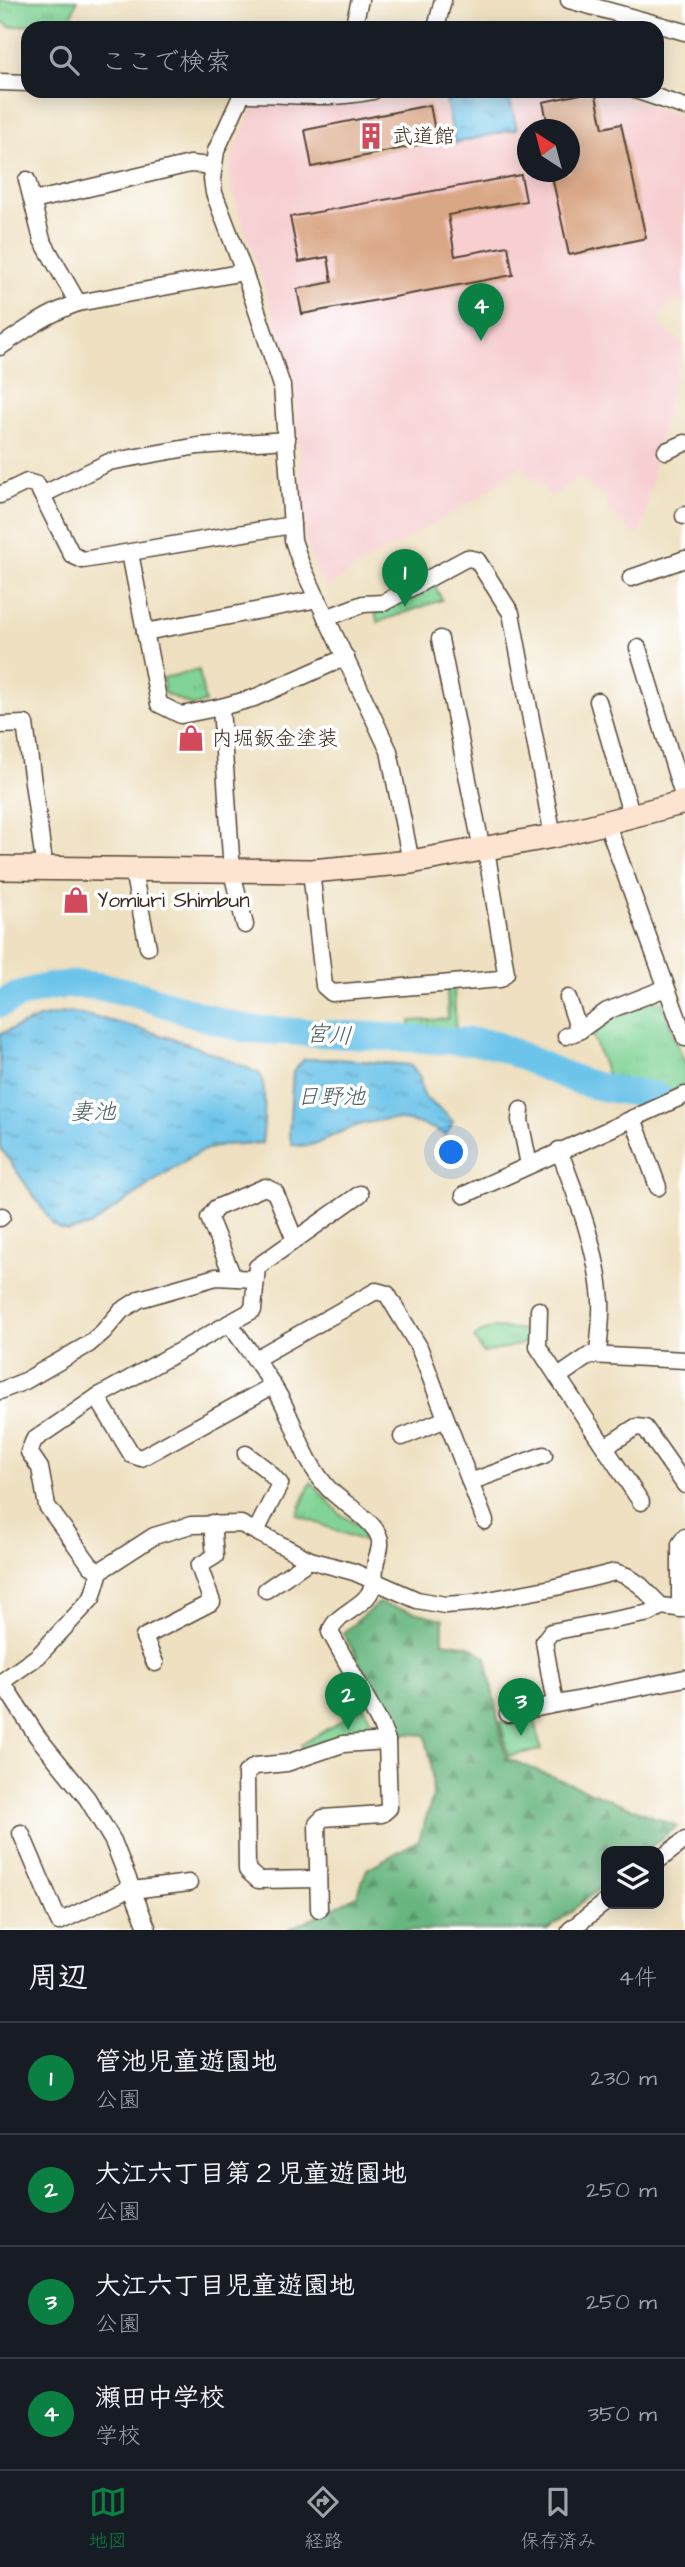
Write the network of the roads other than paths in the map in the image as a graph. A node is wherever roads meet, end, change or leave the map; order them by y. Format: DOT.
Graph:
graph roads {
  1 [pos="360,0"];
  2 [pos="443,0"];
  3 [pos="569,0"];
  4 [pos="355,21"];
  5 [pos="438,21"];
  6 [pos="645,21"];
  7 [pos="664,26"];
  8 [pos="685,32"];
  9 [pos="0,82"];
  10 [pos="21,83"];
  11 [pos="233,98"];
  12 [pos="659,98"];
  13 [pos="685,107"];
  14 [pos="213,166"];
  15 [pos="27,180"];
  16 [pos="33,201"];
  17 [pos="244,272"];
  18 [pos="78,303"];
  19 [pos="0,347"];
  20 [pos="287,440"];
  21 [pos="685,443"];
  22 [pos="666,451"];
  23 [pos="0,495"];
  24 [pos="42,495"];
  25 [pos="292,525"];
  26 [pos="130,552"];
  27 [pos="685,559"];
  28 [pos="631,578"];
  29 [pos="318,599"];
  30 [pos="326,618"];
  31 [pos="145,632"];
  32 [pos="440,639"];
  33 [pos="638,649"];
  34 [pos="346,657"];
  35 [pos="598,701"];
  36 [pos="221,707"];
  37 [pos="0,725"];
  38 [pos="685,802"];
  39 [pos="632,817"];
  40 [pos="607,824"];
  41 [pos="554,836"];
  42 [pos="484,850"];
  43 [pos="411,862"];
  44 [pos="0,868"];
  45 [pos="45,870"];
  46 [pos="133,871"];
  47 [pos="311,871"];
  48 [pos="232,872"];
  49 [pos="246,925"];
  50 [pos="148,947"];
  51 [pos="666,988"];
  52 [pos="568,998"];
  53 [pos="680,1009"];
  54 [pos="685,1038"];
  55 [pos="685,1095"];
  56 [pos="520,1110"];
  57 [pos="633,1118"];
  58 [pos="559,1150"];
  59 [pos="529,1165"];
  60 [pos="658,1187"];
  61 [pos="360,1194"];
  62 [pos="464,1195"];
  63 [pos="295,1240"];
  64 [pos="233,1277"];
  65 [pos="256,1279"];
  66 [pos="539,1310"];
  67 [pos="229,1323"];
  68 [pos="598,1355"];
  69 [pos="255,1359"];
  70 [pos="685,1360"];
  71 [pos="558,1377"];
  72 [pos="272,1385"];
  73 [pos="1,1389"];
  74 [pos="97,1397"];
  75 [pos="446,1419"];
  76 [pos="402,1437"];
  77 [pos="605,1447"];
  78 [pos="246,1454"];
  79 [pos="544,1455"];
  80 [pos="470,1482"];
  81 [pos="685,1485"];
  82 [pos="641,1502"];
  83 [pos="485,1521"];
  84 [pos="212,1523"];
  85 [pos="256,1531"];
  86 [pos="685,1537"];
  87 [pos="310,1560"];
  88 [pos="100,1571"];
  89 [pos="376,1581"];
  90 [pos="266,1590"];
  91 [pos="662,1606"];
  92 [pos="682,1609"];
  93 [pos="155,1662"];
  94 [pos="685,1678"];
  95 [pos="1,1682"];
  96 [pos="555,1704"];
  97 [pos="508,1714"];
  98 [pos="387,1741"];
  99 [pos="21,1833"];
  100 [pos="685,1840"];
  101 [pos="664,1856"];
  102 [pos="318,1879"];
  103 [pos="189,1883"];
  104 [pos="133,1890"];
  105 [pos="601,1906"];
  106 [pos="319,1909"];
  107 [pos="148,1930"];
  108 [pos="570,1930"];
  1 -- 4 [label="street"];
  2 -- 5 [label="street"];
  3 -- 6 [label="street"];
  7 -- 8 [label="street"];
  9 -- 10 [label="street"];
  11 -- 14 [label="street"];
  12 -- 13 [label="street"];
  14 -- 16 [label="street"];
  14 -- 17 [label="street"];
  15 -- 16 [label="street"];
  16 -- 18 [label="street"];
  17 -- 18 [label="street"];
  17 -- 20 [label="street"];
  18 -- 19 [label="street"];
  20 -- 24 [label="street"];
  20 -- 25 [label="street"];
  21 -- 22 [label="street"];
  23 -- 24 [label="street"];
  24 -- 26 [label="street"];
  25 -- 26 [label="street"];
  25 -- 29 [label="street"];
  26 -- 31 [label="street"];
  27 -- 28 [label="street"];
  29 -- 30 [label="street"];
  29 -- 31 [label="street"];
  30 -- 34 [label="street"];
  30 -- 41 [label="street"];
  31 -- 36 [label="street"];
  32 -- 42 [label="street"];
  33 -- 38 [label="street"];
  34 -- 36 [label="street"];
  34 -- 43 [label="street"];
  35 -- 39 [label="street"];
  36 -- 48 [label="street"];
  37 -- 45 [label="street"];
  38 -- 39 [label="street"];
  39 -- 40 [label="street"];
  40 -- 41 [label="street"];
  40 -- 51 [label="street"];
  41 -- 42 [label="street"];
  42 -- 43 [label="street"];
  42 -- 47 [label="street"];
  43 -- 47 [label="street"];
  44 -- 45 [label="street"];
  45 -- 46 [label="street"];
  46 -- 48 [label="street"];
  46 -- 50 [label="street"];
  47 -- 48 [label="street"];
  48 -- 49 [label="street"];
  51 -- 52 [label="street"];
  51 -- 53 [label="street"];
  53 -- 54 [label="street"];
  55 -- 57 [label="street"];
  56 -- 59 [label="street"];
  57 -- 58 [label="street"];
  57 -- 60 [label="street"];
  58 -- 59 [label="street"];
  58 -- 68 [label="street"];
  59 -- 62 [label="street"];
  61 -- 63 [label="street"];
  63 -- 64 [label="street"];
  63 -- 65 [label="street"];
  64 -- 65 [label="street"];
  64 -- 73 [label="street"];
  65 -- 67 [label="street"];
  66 -- 71 [label="street"];
  67 -- 69 [label="street"];
  67 -- 74 [label="street"];
  68 -- 70 [label="street"];
  68 -- 71 [label="street"];
  69 -- 72 [label="street"];
  69 -- 75 [label="street"];
  71 -- 77 [label="street"];
  72 -- 74 [label="street"];
  72 -- 89 [label="street"];
  74 -- 88 [label="street"];
  75 -- 76 [label="street"];
  75 -- 80 [label="street"];
  77 -- 81 [label="street"];
  77 -- 82 [label="street"];
  78 -- 85 [label="street"];
  79 -- 80 [label="street"];
  80 -- 83 [label="street"];
  84 -- 85 [label="street"];
  84 -- 88 [label="street"];
  84 -- 93 [label="street"];
  85 -- 87 [label="street"];
  86 -- 92 [label="street"];
  87 -- 89 [label="street"];
  87 -- 90 [label="street"];
  88 -- 95 [label="street"];
  89 -- 91 [label="street"];
  89 -- 98 [label="street"];
  91 -- 92 [label="street"];
  91 -- 96 [label="street"];
  94 -- 96 [label="street"];
  95 -- 104 [label="street"];
  96 -- 97 [label="street"];
  98 -- 102 [label="street"];
  98 -- 102 [label="street"];
  99 -- 104 [label="street"];
  100 -- 101 [label="street"];
  102 -- 106 [label="street"];
  103 -- 104 [label="street"];
  104 -- 107 [label="street"];
  105 -- 108 [label="street"];
}
